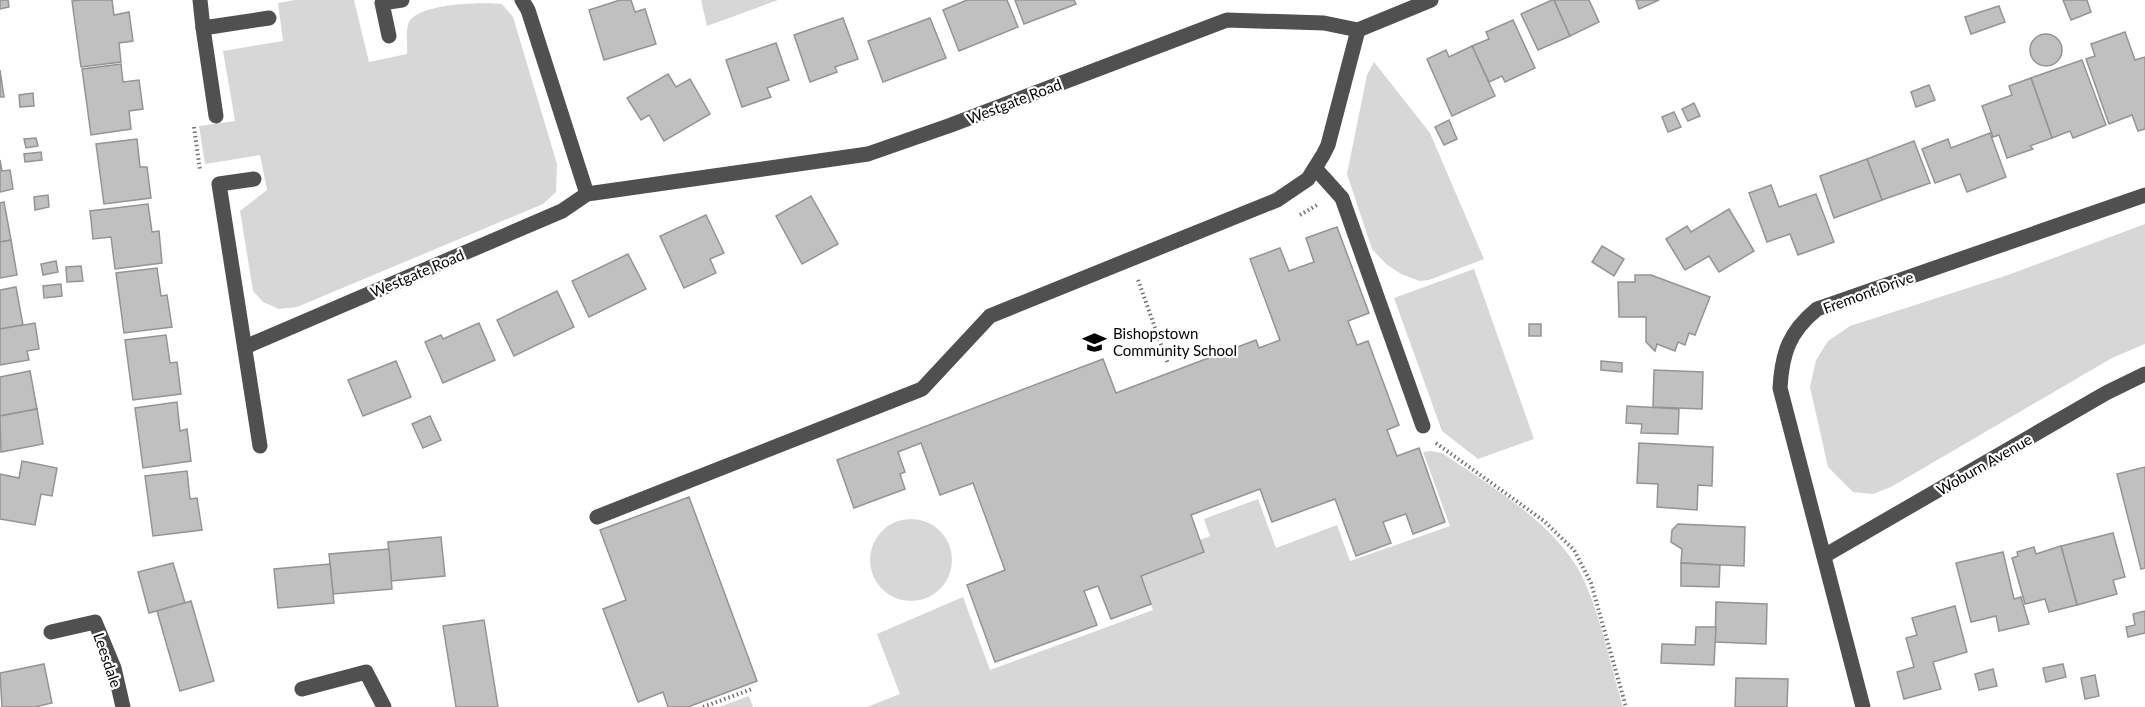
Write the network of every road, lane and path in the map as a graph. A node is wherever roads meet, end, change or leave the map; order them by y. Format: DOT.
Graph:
graph roads {
  1 [pos="200,0"];
  2 [pos="402,0"];
  3 [pos="522,0"];
  4 [pos="1431,0"];
  5 [pos="269,18"];
  6 [pos="203,28"];
  7 [pos="1358,30"];
  8 [pos="389,36"];
  9 [pos="216,116"];
  10 [pos="1315,168"];
  11 [pos="254,179"];
  12 [pos="219,184"];
  13 [pos="587,195"];
  14 [pos="2145,195"];
  15 [pos="1131,260"];
  16 [pos="245,347"];
  17 [pos="1168,364"];
  18 [pos="2145,374"];
  19 [pos="1423,426"];
  20 [pos="260,446"];
  21 [pos="597,517"];
  22 [pos="1824,556"];
  23 [pos="51,632"];
  24 [pos="302,689"];
  25 [pos="753,689"];
  26 [pos="123,707"];
  27 [pos="384,707"];
  28 [pos="703,707"];
  29 [pos="1626,707"];
  30 [pos="1863,707"];
  1 -- 6 [label="street"];
  2 -- 8 [label="street"];
  3 -- 13 [label="street"];
  4 -- 7 [label="street"];
  5 -- 6 [label="street"];
  6 -- 9 [label="street"];
  7 -- 10 [label="street"];
  7 -- 13 [label="street, Westgate Road"];
  9 -- 12 [label="path"];
  10 -- 15 [label="street"];
  10 -- 19 [label="street"];
  11 -- 12 [label="street"];
  12 -- 16 [label="street"];
  13 -- 16 [label="street, Westgate Road"];
  14 -- 22 [label="street, Fremont Drive"];
  15 -- 17 [label="path"];
  15 -- 21 [label="street"];
  16 -- 20 [label="street"];
  18 -- 22 [label="street, Woburn Avenue"];
  19 -- 29 [label="path"];
  22 -- 30 [label="street, Fremont Drive"];
  23 -- 26 [label="street, Leesdale"];
  24 -- 27 [label="street"];
  25 -- 28 [label="path"];
}
